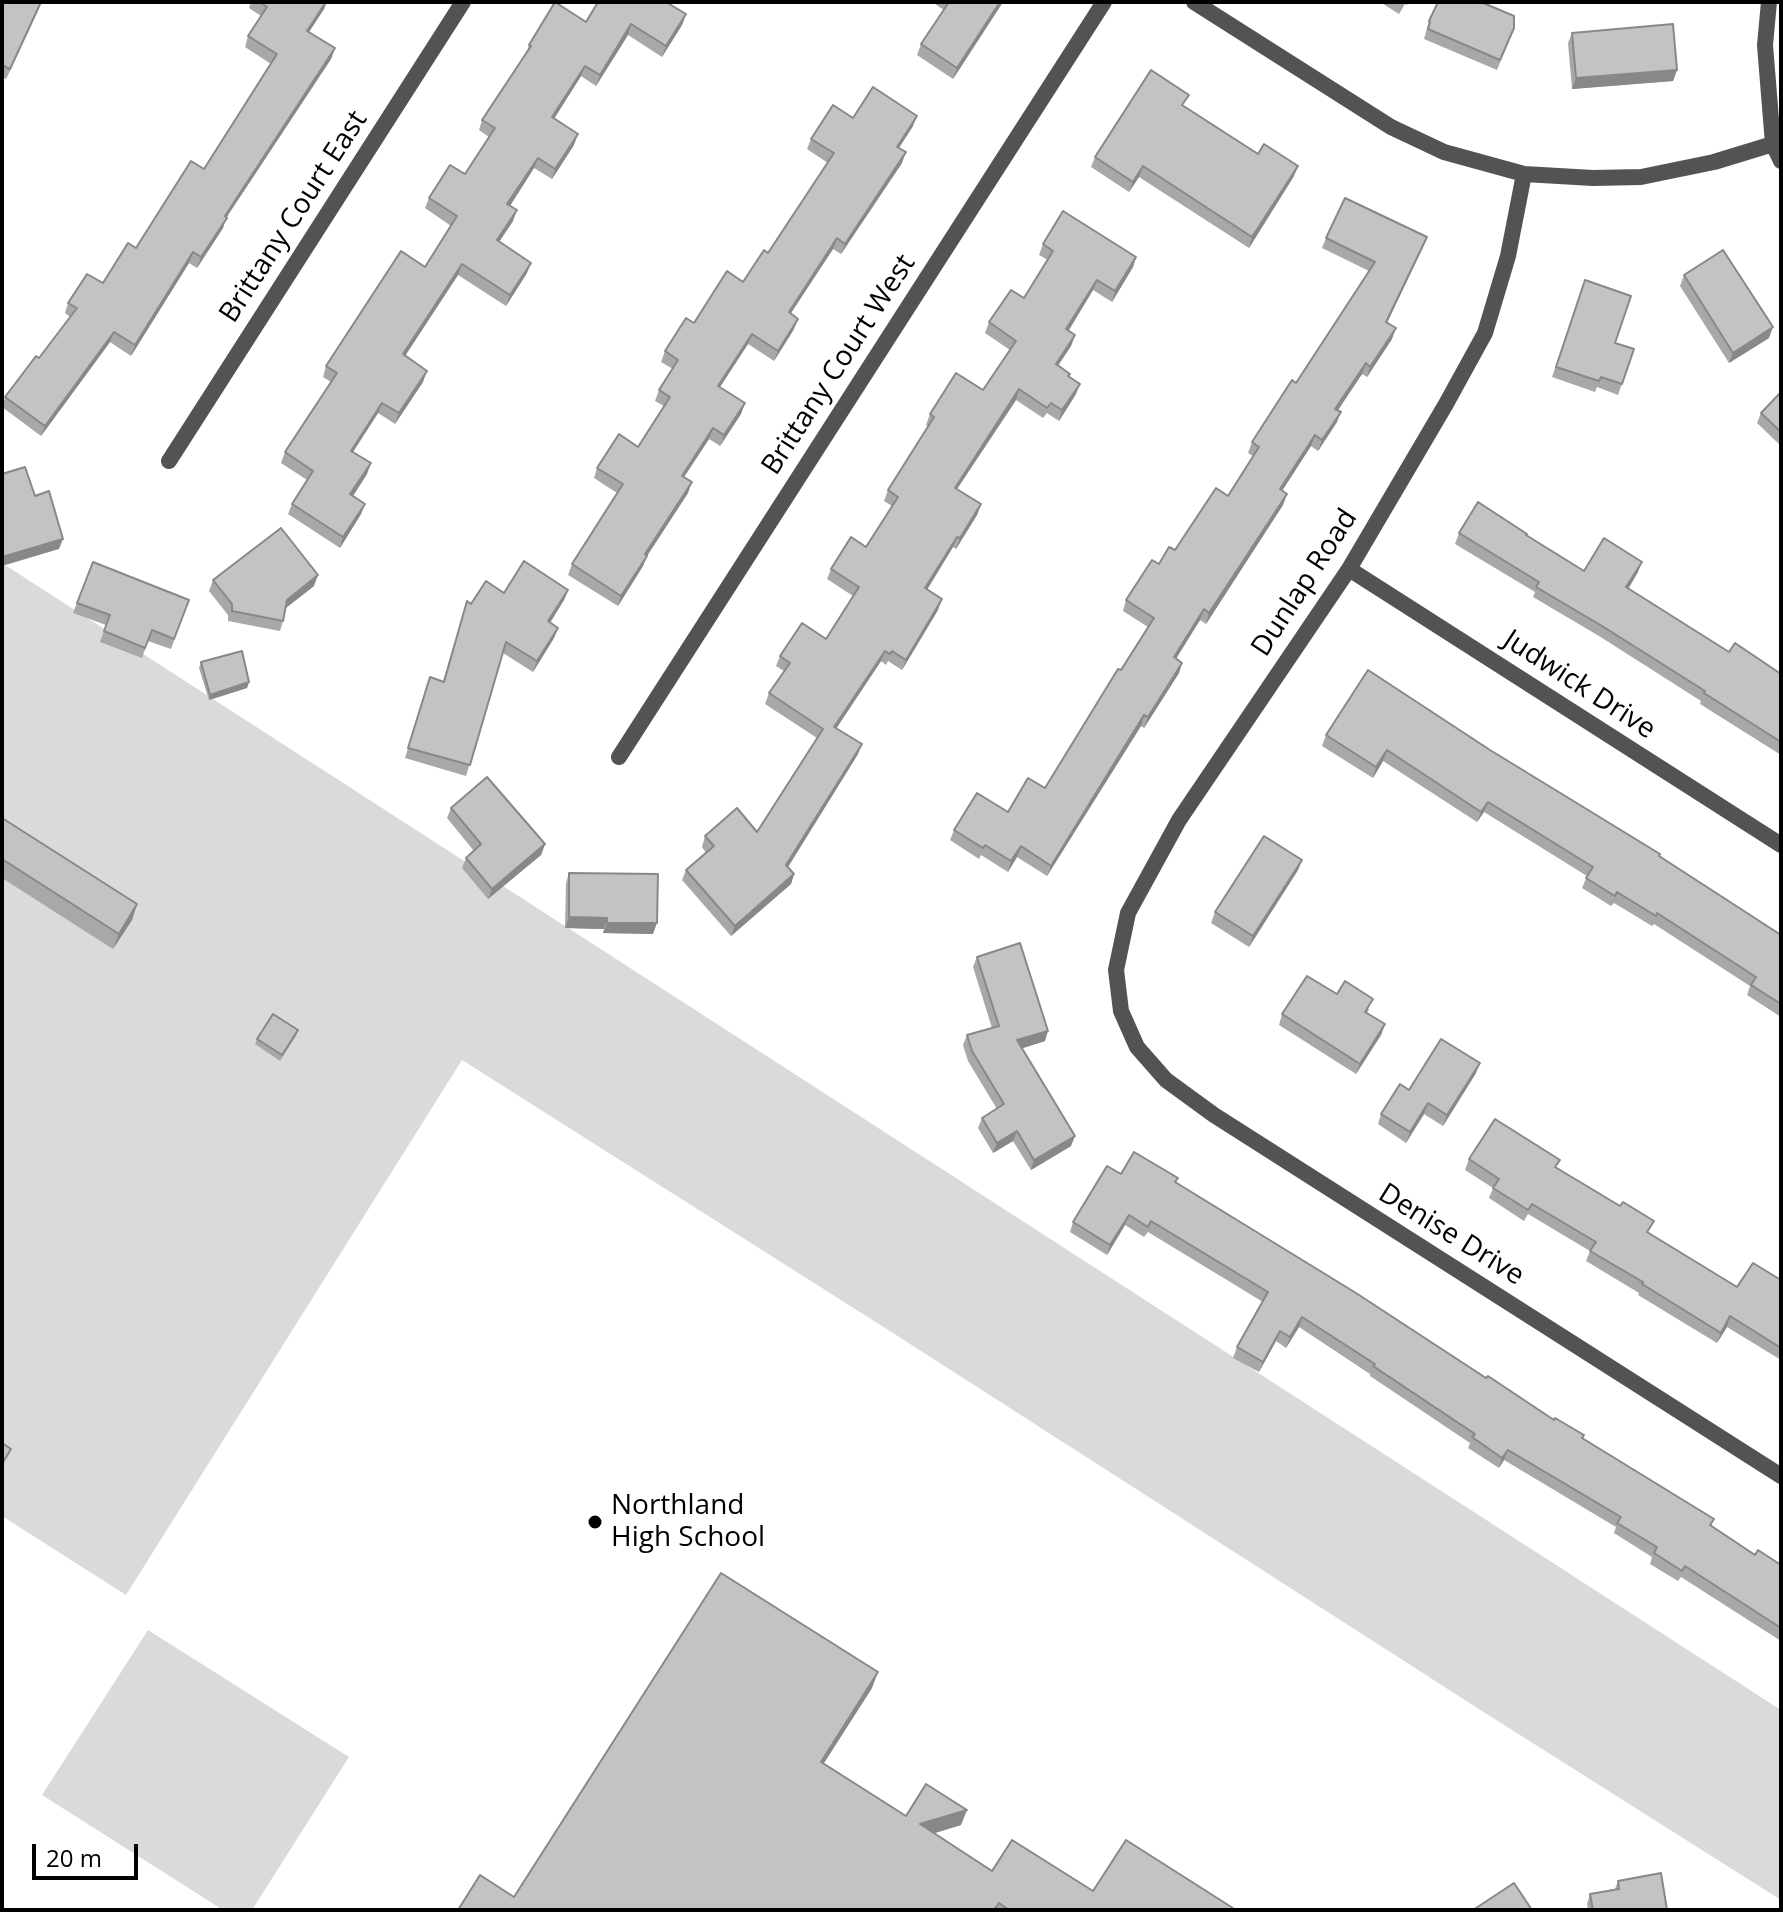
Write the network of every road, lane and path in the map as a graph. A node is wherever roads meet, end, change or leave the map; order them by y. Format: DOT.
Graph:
graph roads {
  1 [pos="463,2"];
  2 [pos="1104,2"];
  3 [pos="1194,2"];
  4 [pos="1769,2"];
  5 [pos="1773,144"];
  6 [pos="1781,161"];
  7 [pos="1524,174"];
  8 [pos="169,461"];
  9 [pos="1349,569"];
  10 [pos="619,757"];
  11 [pos="1781,845"];
  12 [pos="1121,1011"];
  13 [pos="1781,1476"];
  1 -- 8 [label="street, Brittany Court East"];
  2 -- 10 [label="street, Brittany Court West"];
  3 -- 7 [label="street"];
  4 -- 5 [label="street"];
  5 -- 6 [label="street"];
  5 -- 7 [label="street"];
  7 -- 9 [label="street, Dunlap Road"];
  9 -- 11 [label="street, Judwick Drive"];
  9 -- 12 [label="street, Dunlap Road"];
  12 -- 13 [label="street, Denise Drive"];
}
